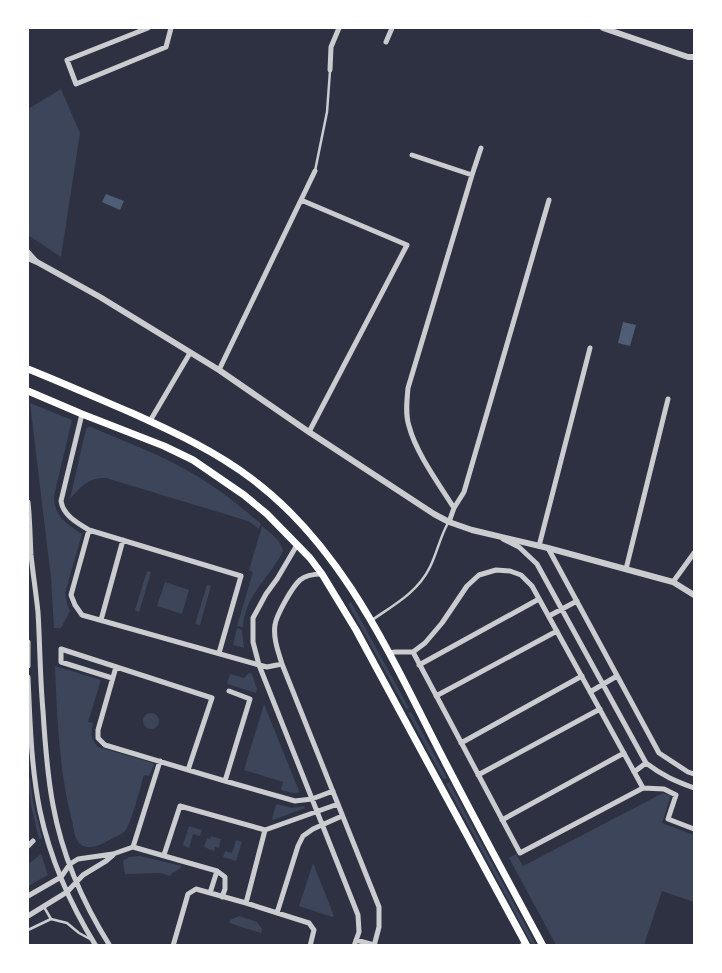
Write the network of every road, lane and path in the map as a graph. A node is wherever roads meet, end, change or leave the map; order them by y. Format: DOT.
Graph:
graph roads {
  1 [pos="148,28"];
  2 [pos="170,28"];
  3 [pos="339,28"];
  4 [pos="392,28"];
  5 [pos="603,28"];
  6 [pos="386,42"];
  7 [pos="694,57"];
  8 [pos="330,70"];
  9 [pos="481,148"];
  10 [pos="412,155"];
  11 [pos="316,171"];
  12 [pos="472,175"];
  13 [pos="301,200"];
  14 [pos="549,200"];
  15 [pos="28,252"];
  16 [pos="28,258"];
  17 [pos="38,262"];
  18 [pos="590,348"];
  19 [pos="190,353"];
  20 [pos="28,369"];
  21 [pos="219,370"];
  22 [pos="28,391"];
  23 [pos="668,399"];
  24 [pos="82,414"];
  25 [pos="150,421"];
  26 [pos="309,432"];
  27 [pos="28,502"];
  28 [pos="454,508"];
  29 [pos="449,522"];
  30 [pos="89,530"];
  31 [pos="496,536"];
  32 [pos="123,540"];
  33 [pos="297,545"];
  34 [pos="539,546"];
  35 [pos="548,548"];
  36 [pos="694,553"];
  37 [pos="29,555"];
  38 [pos="30,567"];
  39 [pos="626,569"];
  40 [pos="322,574"];
  41 [pos="673,582"];
  42 [pos="694,595"];
  43 [pos="539,599"];
  44 [pos="577,601"];
  45 [pos="562,610"];
  46 [pos="549,616"];
  47 [pos="101,620"];
  48 [pos="371,621"];
  49 [pos="557,631"];
  50 [pos="28,642"];
  51 [pos="412,652"];
  52 [pos="219,653"];
  53 [pos="389,653"];
  54 [pos="282,664"];
  55 [pos="419,664"];
  56 [pos="259,665"];
  57 [pos="28,666"];
  58 [pos="116,667"];
  59 [pos="40,675"];
  60 [pos="28,676"];
  61 [pos="582,676"];
  62 [pos="618,676"];
  63 [pos="112,678"];
  64 [pos="603,684"];
  65 [pos="228,692"];
  66 [pos="590,692"];
  67 [pos="436,696"];
  68 [pos="600,709"];
  69 [pos="29,734"];
  70 [pos="461,743"];
  71 [pos="30,752"];
  72 [pos="624,753"];
  73 [pos="160,761"];
  74 [pos="646,763"];
  75 [pos="188,770"];
  76 [pos="634,772"];
  77 [pos="694,774"];
  78 [pos="478,775"];
  79 [pos="225,781"];
  80 [pos="643,788"];
  81 [pos="694,788"];
  82 [pos="332,791"];
  83 [pos="312,799"];
  84 [pos="338,804"];
  85 [pos="317,812"];
  86 [pos="342,816"];
  87 [pos="502,820"];
  88 [pos="322,824"];
  89 [pos="694,829"];
  90 [pos="265,830"];
  91 [pos="33,841"];
  92 [pos="28,846"];
  93 [pos="133,847"];
  94 [pos="113,854"];
  95 [pos="164,856"];
  96 [pos="70,864"];
  97 [pos="217,871"];
  98 [pos="61,877"];
  99 [pos="76,882"];
  100 [pos="67,892"];
  101 [pos="210,893"];
  102 [pos="28,896"];
  103 [pos="222,896"];
  104 [pos="246,903"];
  105 [pos="44,906"];
  106 [pos="277,913"];
  107 [pos="28,916"];
  108 [pos="51,919"];
  109 [pos="28,930"];
  110 [pos="94,943"];
  111 [pos="355,943"];
  112 [pos="523,944"];
  113 [pos="374,945"];
  114 [pos="110,946"];
  115 [pos="173,946"];
  116 [pos="310,946"];
  117 [pos="543,946"];
  1 -- 2 [label="street"];
  3 -- 8 [label="street"];
  4 -- 6 [label="street"];
  5 -- 7 [label="street"];
  8 -- 11 [label="lane"];
  9 -- 12 [label="street"];
  10 -- 12 [label="street"];
  11 -- 13 [label="street"];
  12 -- 28 [label="street"];
  13 -- 21 [label="street"];
  13 -- 26 [label="street"];
  14 -- 28 [label="street"];
  15 -- 17 [label="street"];
  16 -- 17 [label="street"];
  17 -- 19 [label="street"];
  18 -- 34 [label="street"];
  19 -- 21 [label="street"];
  19 -- 25 [label="street"];
  20 -- 25 [label="main road"];
  21 -- 26 [label="street"];
  22 -- 24 [label="main road"];
  23 -- 39 [label="street"];
  24 -- 30 [label="street"];
  24 -- 33 [label="main road"];
  25 -- 48 [label="main road"];
  26 -- 29 [label="street"];
  27 -- 37 [label="street"];
  28 -- 29 [label="street"];
  29 -- 31 [label="street"];
  29 -- 48 [label="lane"];
  30 -- 32 [label="street"];
  30 -- 47 [label="street"];
  31 -- 34 [label="street"];
  31 -- 45 [label="street"];
  32 -- 47 [label="street"];
  32 -- 52 [label="street"];
  33 -- 40 [label="main road"];
  33 -- 56 [label="street"];
  34 -- 35 [label="street"];
  35 -- 39 [label="street"];
  35 -- 44 [label="street"];
  36 -- 41 [label="street"];
  37 -- 38 [label="street"];
  38 -- 59 [label="street"];
  39 -- 41 [label="street"];
  40 -- 54 [label="street"];
  40 -- 112 [label="main road"];
  41 -- 42 [label="street"];
  43 -- 46 [label="street"];
  43 -- 51 [label="street"];
  43 -- 55 [label="street"];
  44 -- 45 [label="street"];
  44 -- 62 [label="street"];
  45 -- 46 [label="street"];
  45 -- 64 [label="street"];
  46 -- 49 [label="street"];
  47 -- 52 [label="street"];
  48 -- 53 [label="main road"];
  49 -- 61 [label="street"];
  49 -- 67 [label="street"];
  50 -- 57 [label="street"];
  51 -- 53 [label="street"];
  51 -- 55 [label="street"];
  52 -- 56 [label="street"];
  53 -- 117 [label="main road"];
  54 -- 56 [label="street"];
  54 -- 82 [label="street"];
  55 -- 67 [label="street"];
  56 -- 83 [label="street"];
  58 -- 63 [label="street"];
  58 -- 63 [label="street"];
  58 -- 75 [label="street"];
  59 -- 60 [label="street"];
  59 -- 96 [label="street"];
  60 -- 69 [label="street"];
  61 -- 66 [label="street"];
  61 -- 70 [label="street"];
  62 -- 64 [label="street"];
  62 -- 77 [label="street"];
  63 -- 73 [label="street"];
  64 -- 66 [label="street"];
  64 -- 74 [label="street"];
  65 -- 79 [label="street"];
  66 -- 68 [label="street"];
  67 -- 70 [label="street"];
  68 -- 72 [label="street"];
  68 -- 78 [label="street"];
  69 -- 71 [label="street"];
  70 -- 78 [label="street"];
  71 -- 98 [label="street"];
  72 -- 76 [label="street"];
  72 -- 87 [label="street"];
  73 -- 75 [label="street"];
  73 -- 93 [label="street"];
  74 -- 76 [label="street"];
  74 -- 81 [label="street"];
  75 -- 79 [label="street"];
  76 -- 80 [label="street"];
  78 -- 87 [label="street"];
  79 -- 83 [label="street"];
  80 -- 87 [label="street"];
  80 -- 89 [label="street"];
  82 -- 83 [label="street"];
  82 -- 84 [label="street"];
  83 -- 85 [label="street"];
  84 -- 85 [label="street"];
  84 -- 86 [label="street"];
  85 -- 88 [label="street"];
  85 -- 90 [label="street"];
  86 -- 88 [label="street"];
  86 -- 113 [label="street"];
  88 -- 106 [label="street"];
  88 -- 111 [label="street"];
  90 -- 95 [label="street"];
  90 -- 104 [label="street"];
  91 -- 92 [label="street"];
  93 -- 94 [label="street"];
  93 -- 95 [label="street"];
  94 -- 96 [label="street"];
  94 -- 99 [label="street"];
  95 -- 97 [label="street"];
  96 -- 98 [label="street"];
  96 -- 99 [label="street"];
  97 -- 101 [label="street"];
  97 -- 103 [label="street"];
  98 -- 100 [label="street"];
  98 -- 102 [label="street"];
  99 -- 100 [label="street"];
  99 -- 114 [label="street"];
  100 -- 105 [label="street"];
  100 -- 110 [label="street"];
  101 -- 103 [label="street"];
  101 -- 115 [label="street"];
  103 -- 104 [label="street"];
  104 -- 106 [label="street"];
  105 -- 107 [label="street"];
  105 -- 108 [label="lane"];
  106 -- 116 [label="street"];
  108 -- 109 [label="lane"];
  108 -- 110 [label="lane"];
  111 -- 113 [label="street"];
}
